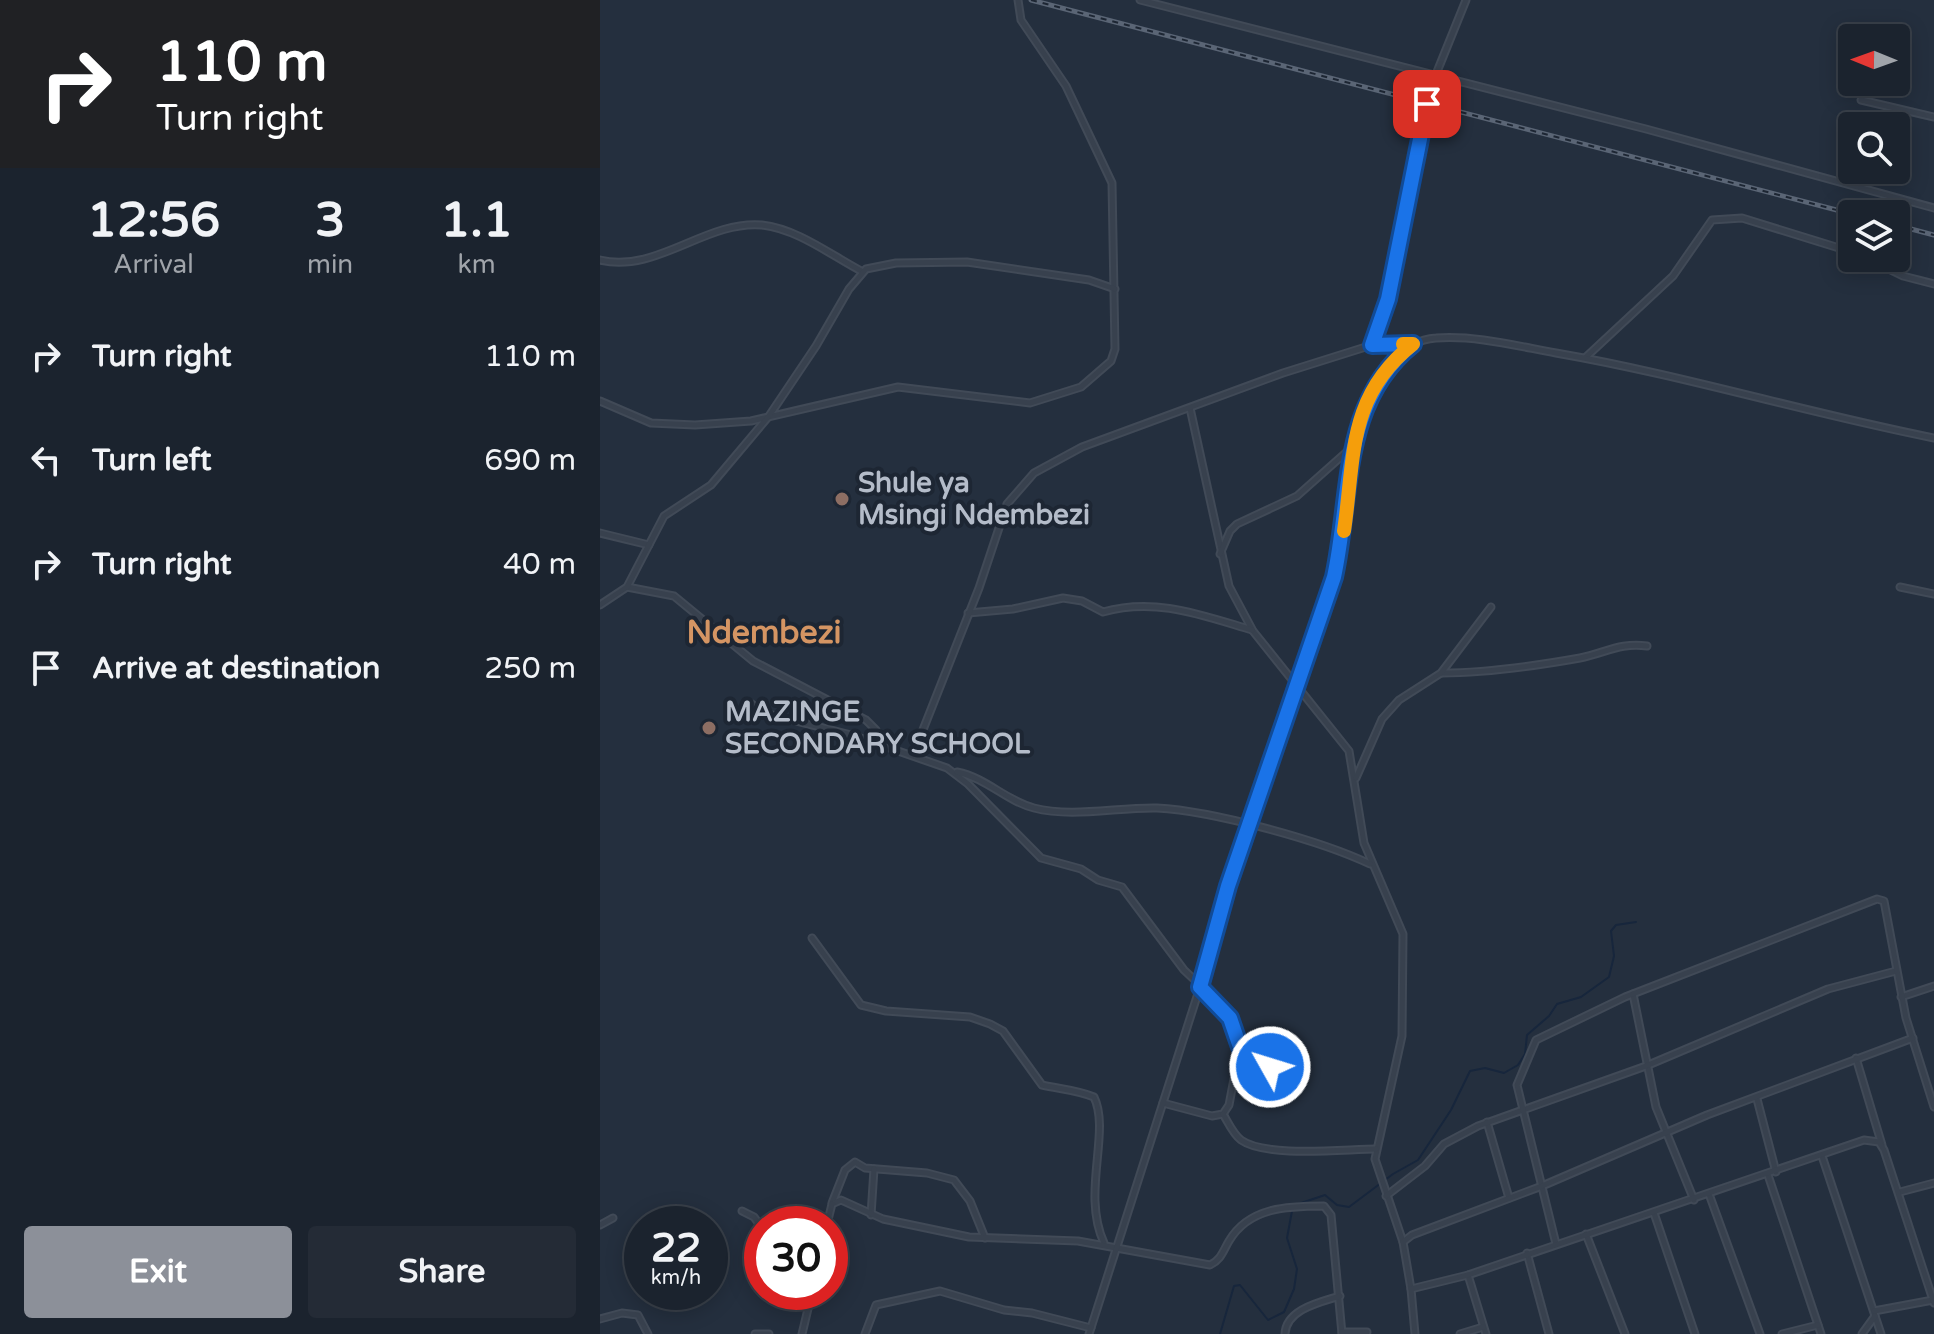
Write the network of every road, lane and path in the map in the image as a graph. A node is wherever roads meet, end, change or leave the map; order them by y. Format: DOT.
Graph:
graph roads {
  1 [pos="1018,0"];
  2 [pos="1140,0"];
  3 [pos="1466,0"];
  4 [pos="1435,78"];
  5 [pos="1861,100"];
  6 [pos="1934,117"];
  7 [pos="1934,208"];
  8 [pos="1838,248"];
  9 [pos="600,260"];
  10 [pos="863,272"];
  11 [pos="1895,272"];
  12 [pos="1934,284"];
  13 [pos="1115,289"];
  14 [pos="1413,344"];
  15 [pos="1372,345"];
  16 [pos="1586,357"];
  17 [pos="600,401"];
  18 [pos="610,406"];
  19 [pos="600,408"];
  20 [pos="1190,408"];
  21 [pos="769,416"];
  22 [pos="1934,438"];
  23 [pos="1352,447"];
  24 [pos="600,533"];
  25 [pos="650,545"];
  26 [pos="1220,555"];
  27 [pos="627,587"];
  28 [pos="1900,587"];
  29 [pos="1934,594"];
  30 [pos="600,605"];
  31 [pos="1491,607"];
  32 [pos="968,613"];
  33 [pos="1253,631"];
  34 [pos="1647,646"];
  35 [pos="1441,673"];
  36 [pos="1295,684"];
  37 [pos="752,704"];
  38 [pos="882,746"];
  39 [pos="913,755"];
  40 [pos="955,772"];
  41 [pos="1356,778"];
  42 [pos="1248,826"];
  43 [pos="1371,865"];
  44 [pos="812,938"];
  45 [pos="1896,971"];
  46 [pos="1934,986"];
  47 [pos="1200,987"];
  48 [pos="1633,994"];
  49 [pos="1901,997"];
  50 [pos="1913,1038"];
  51 [pos="1240,1047"];
  52 [pos="1856,1058"];
  53 [pos="1646,1066"];
  54 [pos="1757,1099"];
  55 [pos="1287,1100"];
  56 [pos="1163,1103"];
  57 [pos="1934,1107"];
  58 [pos="1523,1108"];
  59 [pos="1223,1114"];
  60 [pos="1487,1122"];
  61 [pos="1666,1133"];
  62 [pos="1882,1145"];
  63 [pos="1376,1149"];
  64 [pos="1822,1156"];
  65 [pos="874,1169"];
  66 [pos="1776,1172"];
  67 [pos="1768,1175"];
  68 [pos="1934,1183"];
  69 [pos="1542,1186"];
  70 [pos="1900,1192"];
  71 [pos="1709,1194"];
  72 [pos="1386,1196"];
  73 [pos="1509,1198"];
  74 [pos="1694,1200"];
  75 [pos="832,1203"];
  76 [pos="831,1206"];
  77 [pos="1654,1213"];
  78 [pos="871,1215"];
  79 [pos="613,1218"];
  80 [pos="600,1225"];
  81 [pos="1586,1234"];
  82 [pos="985,1238"];
  83 [pos="1403,1242"];
  84 [pos="1105,1244"];
  85 [pos="1556,1244"];
  86 [pos="1117,1247"];
  87 [pos="1527,1253"];
  88 [pos="1468,1275"];
  89 [pos="1411,1289"];
  90 [pos="1340,1296"];
  91 [pos="1934,1302"];
  92 [pos="808,1310"];
  93 [pos="1875,1313"];
  94 [pos="600,1319"];
  95 [pos="1818,1325"];
  96 [pos="1483,1327"];
  97 [pos="1090,1331"];
  98 [pos="1367,1332"];
  99 [pos="1342,1333"];
  100 [pos="648,1334"];
  101 [pos="755,1334"];
  102 [pos="769,1334"];
  103 [pos="802,1334"];
  104 [pos="865,1334"];
  105 [pos="1285,1334"];
  106 [pos="1415,1334"];
  107 [pos="1460,1334"];
  108 [pos="1486,1334"];
  109 [pos="1549,1334"];
  110 [pos="1625,1334"];
  111 [pos="1695,1334"];
  112 [pos="1760,1334"];
  113 [pos="1782,1334"];
  114 [pos="1821,1334"];
  115 [pos="1862,1334"];
  116 [pos="1881,1334"];
  1 -- 13 [label="street"];
  2 -- 4 [label="street"];
  3 -- 4 [label="street"];
  4 -- 7 [label="street"];
  4 -- 15 [label="street"];
  5 -- 6 [label="street"];
  8 -- 16 [label="street"];
  9 -- 10 [label="street"];
  10 -- 13 [label="street"];
  10 -- 21 [label="street"];
  11 -- 12 [label="street"];
  13 -- 21 [label="street"];
  14 -- 15 [label="street"];
  14 -- 16 [label="street"];
  14 -- 23 [label="street"];
  15 -- 20 [label="street"];
  16 -- 22 [label="street"];
  17 -- 18 [label="street"];
  18 -- 19 [label="street"];
  18 -- 21 [label="street"];
  20 -- 26 [label="street"];
  20 -- 32 [label="street"];
  21 -- 25 [label="street"];
  23 -- 26 [label="street"];
  23 -- 36 [label="street"];
  24 -- 25 [label="street"];
  25 -- 27 [label="street"];
  26 -- 33 [label="street"];
  27 -- 30 [label="street"];
  27 -- 38 [label="street"];
  28 -- 29 [label="street"];
  31 -- 35 [label="street"];
  32 -- 33 [label="street"];
  32 -- 39 [label="street"];
  33 -- 36 [label="street"];
  34 -- 35 [label="street"];
  35 -- 41 [label="street"];
  36 -- 41 [label="street"];
  36 -- 42 [label="street"];
  37 -- 38 [label="street"];
  38 -- 39 [label="street"];
  39 -- 40 [label="street"];
  40 -- 42 [label="street"];
  40 -- 47 [label="street"];
  41 -- 43 [label="street"];
  42 -- 43 [label="street"];
  42 -- 47 [label="street"];
  43 -- 63 [label="street"];
  44 -- 84 [label="street"];
  45 -- 48 [label="street"];
  45 -- 49 [label="street"];
  45 -- 53 [label="street"];
  46 -- 49 [label="street"];
  47 -- 51 [label="street"];
  47 -- 56 [label="street"];
  48 -- 53 [label="street"];
  48 -- 58 [label="street"];
  49 -- 50 [label="street"];
  50 -- 52 [label="street"];
  50 -- 57 [label="street"];
  51 -- 55 [label="street"];
  51 -- 59 [label="street"];
  52 -- 54 [label="street"];
  52 -- 62 [label="street"];
  53 -- 58 [label="street"];
  53 -- 61 [label="street"];
  54 -- 61 [label="street"];
  54 -- 66 [label="street"];
  56 -- 59 [label="street"];
  56 -- 86 [label="street"];
  58 -- 60 [label="street"];
  58 -- 69 [label="street"];
  59 -- 63 [label="street"];
  60 -- 72 [label="street"];
  60 -- 73 [label="street"];
  61 -- 69 [label="street"];
  61 -- 74 [label="street"];
  62 -- 64 [label="street"];
  62 -- 70 [label="street"];
  63 -- 72 [label="street"];
  64 -- 66 [label="street"];
  64 -- 93 [label="street"];
  65 -- 75 [label="street"];
  65 -- 78 [label="street"];
  65 -- 82 [label="street"];
  66 -- 67 [label="street"];
  67 -- 71 [label="street"];
  67 -- 95 [label="street"];
  68 -- 70 [label="street"];
  69 -- 73 [label="street"];
  69 -- 85 [label="street"];
  70 -- 91 [label="street"];
  71 -- 74 [label="street"];
  71 -- 112 [label="street"];
  72 -- 83 [label="street"];
  73 -- 83 [label="street"];
  74 -- 77 [label="street"];
  75 -- 76 [label="street"];
  75 -- 78 [label="street"];
  77 -- 81 [label="street"];
  77 -- 111 [label="street"];
  78 -- 82 [label="street"];
  79 -- 80 [label="street"];
  81 -- 85 [label="street"];
  81 -- 110 [label="street"];
  82 -- 84 [label="street"];
  83 -- 89 [label="street"];
  84 -- 86 [label="street"];
  85 -- 87 [label="street"];
  86 -- 90 [label="street"];
  86 -- 97 [label="street"];
  87 -- 88 [label="street"];
  87 -- 109 [label="street"];
  88 -- 89 [label="street"];
  88 -- 96 [label="street"];
  89 -- 106 [label="street"];
  90 -- 99 [label="street"];
  90 -- 105 [label="street"];
  91 -- 93 [label="street"];
  92 -- 103 [label="street"];
  93 -- 115 [label="street"];
  93 -- 116 [label="street"];
  94 -- 100 [label="street"];
  95 -- 113 [label="street"];
  95 -- 114 [label="street"];
  96 -- 107 [label="street"];
  96 -- 108 [label="street"];
  97 -- 104 [label="street"];
  98 -- 99 [label="street"];
  101 -- 102 [label="street"];
}
